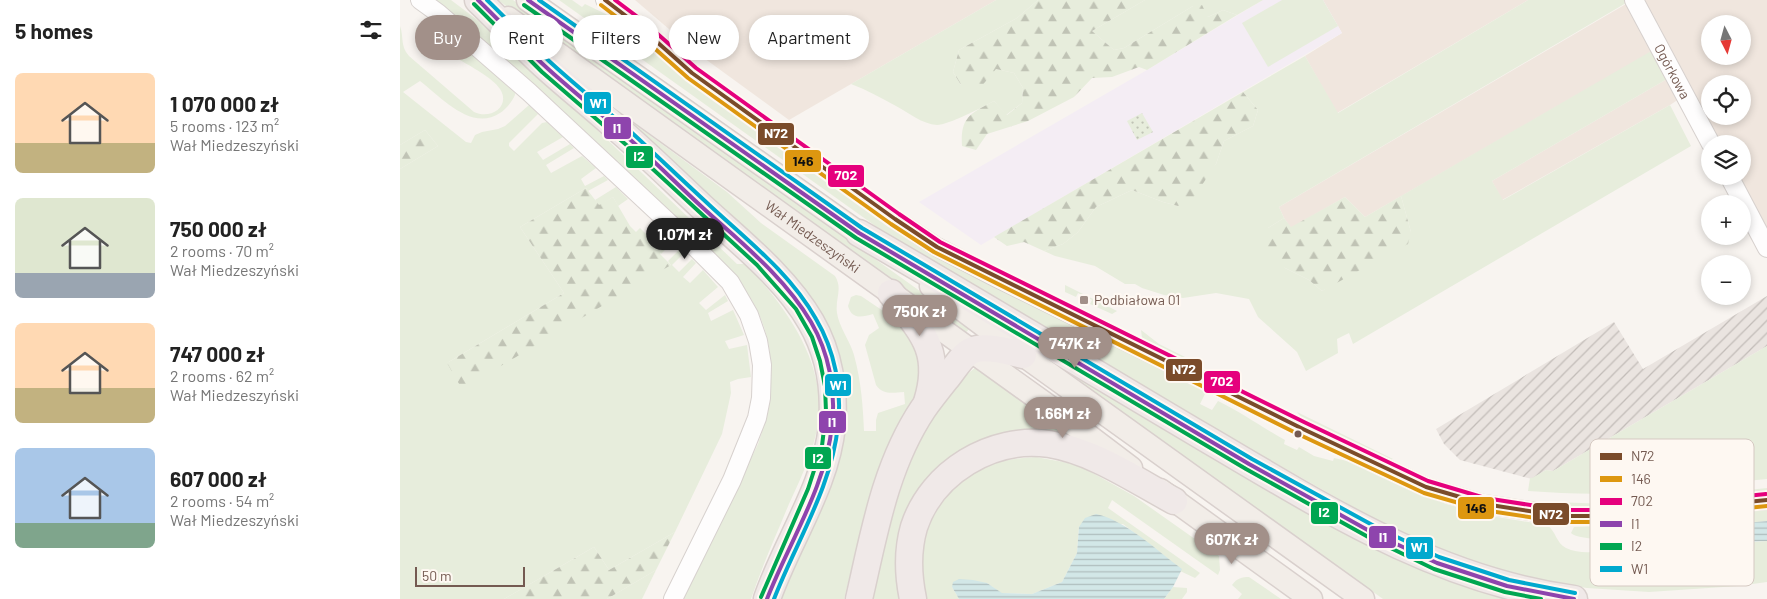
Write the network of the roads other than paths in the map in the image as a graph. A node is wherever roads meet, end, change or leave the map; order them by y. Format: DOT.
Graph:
graph roads {
  1 [pos="420,0"];
  2 [pos="478,0"];
  3 [pos="483,0"];
  4 [pos="528,0"];
  5 [pos="605,0"];
  6 [pos="1634,0"];
  7 [pos="1706,135"];
  8 [pos="1734,185"];
  9 [pos="859,233"];
  10 [pos="1767,248"];
  11 [pos="891,292"];
  12 [pos="971,351"];
  13 [pos="1023,355"];
  14 [pos="926,405"];
  15 [pos="1767,500"];
  16 [pos="1174,501"];
  17 [pos="1754,501"];
  18 [pos="1590,516"];
  19 [pos="674,599"];
  20 [pos="767,599"];
  21 [pos="859,599"];
  22 [pos="913,599"];
  23 [pos="1311,599"];
  24 [pos="1364,599"];
  25 [pos="1574,599"];
  1 -- 19 [label="street"];
  2 -- 20 [label="highway"];
  3 -- 11 [label="main road, Wał Miedzeszyński"];
  4 -- 9 [label="main road, Wał Miedzeszyński"];
  5 -- 18 [label="street"];
  6 -- 7 [label="street, Ogórkowa"];
  8 -- 10 [label="street"];
  9 -- 13 [label="main road, Wał Miedzeszyński"];
  9 -- 25 [label="highway"];
  11 -- 12 [label="main road, Wał Miedzeszyński"];
  11 -- 14 [label="highway"];
  12 -- 13 [label="highway"];
  12 -- 14 [label="highway"];
  12 -- 16 [label="main road, Wał Miedzeszyński"];
  13 -- 24 [label="main road, Wał Miedzeszyński"];
  14 -- 21 [label="highway"];
  15 -- 17 [label="street"];
  16 -- 22 [label="highway"];
  16 -- 23 [label="main road, Wał Miedzeszyński"];
}
